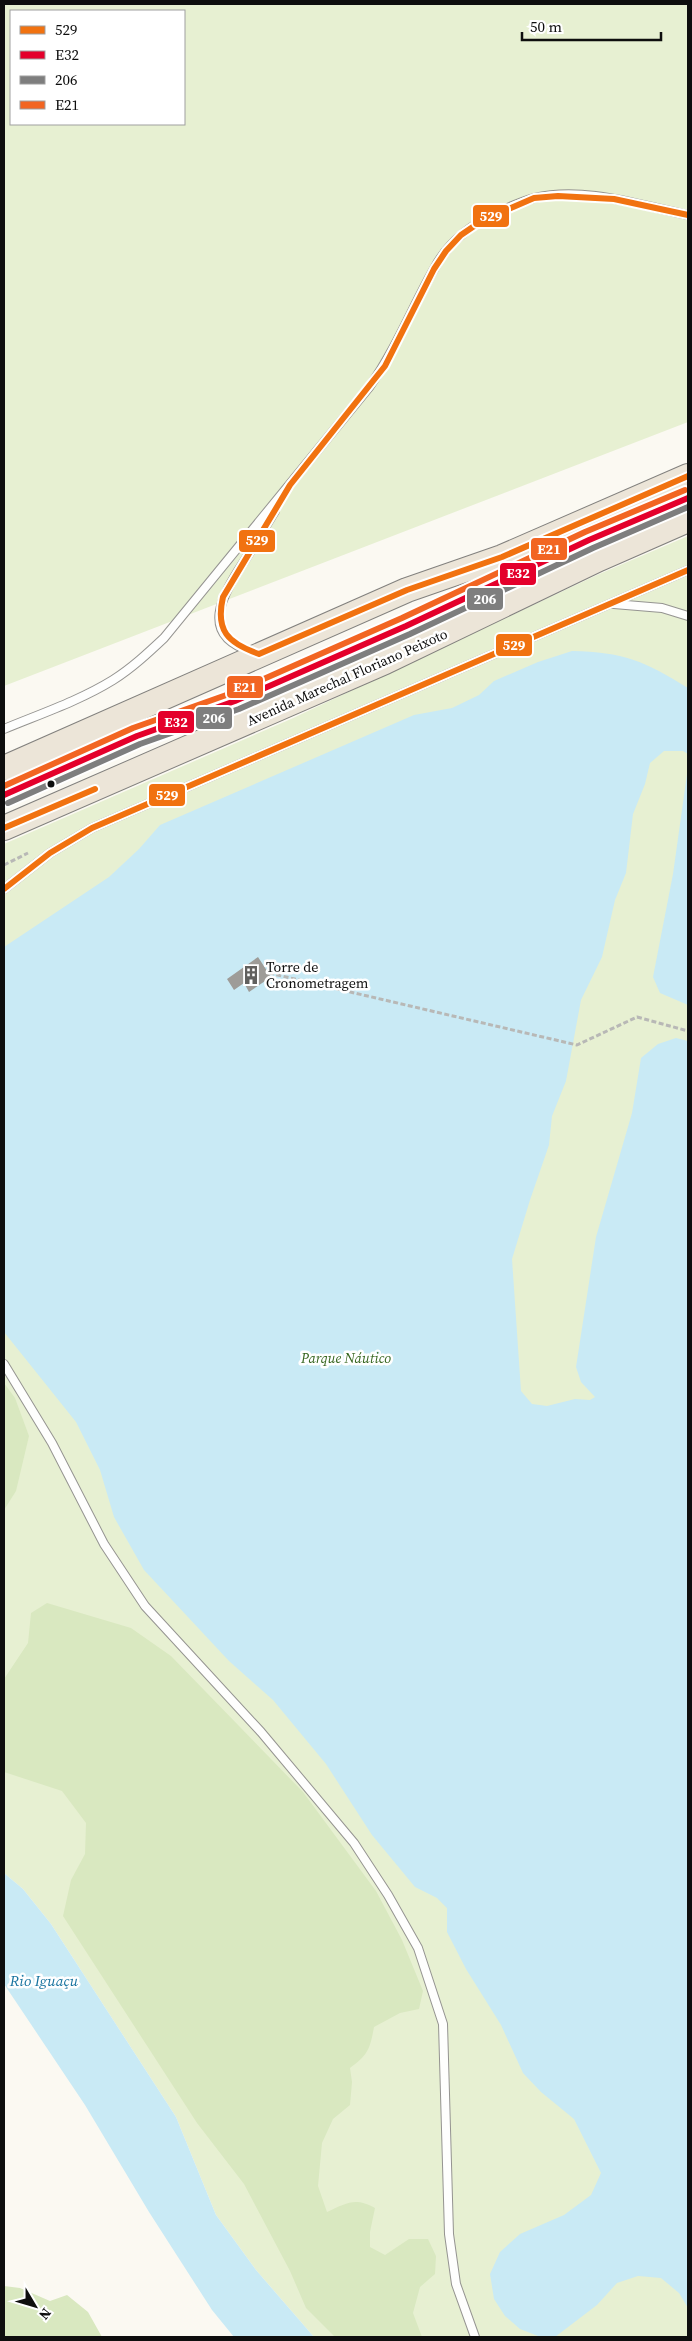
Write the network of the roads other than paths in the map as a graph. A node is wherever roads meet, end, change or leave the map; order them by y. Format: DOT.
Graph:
graph roads {
  1 [pos="688,215"];
  2 [pos="688,476"];
  3 [pos="290,486"];
  4 [pos="688,498"];
  5 [pos="688,520"];
  6 [pos="688,570"];
  7 [pos="610,604"];
  8 [pos="688,616"];
  9 [pos="259,654"];
  10 [pos="4,729"];
  11 [pos="4,768"];
  12 [pos="4,795"];
  13 [pos="4,828"];
  14 [pos="4,889"];
  15 [pos="4,1364"];
  16 [pos="475,2337"];
  1 -- 3 [label="lane"];
  2 -- 9 [label="main road"];
  3 -- 9 [label="lane"];
  3 -- 10 [label="lane"];
  4 -- 12 [label="lane"];
  5 -- 13 [label="main road, Avenida Marechal Floriano Peixoto"];
  6 -- 7 [label="lane"];
  7 -- 8 [label="lane"];
  7 -- 14 [label="lane"];
  9 -- 11 [label="main road"];
  15 -- 16 [label="lane"];
}
